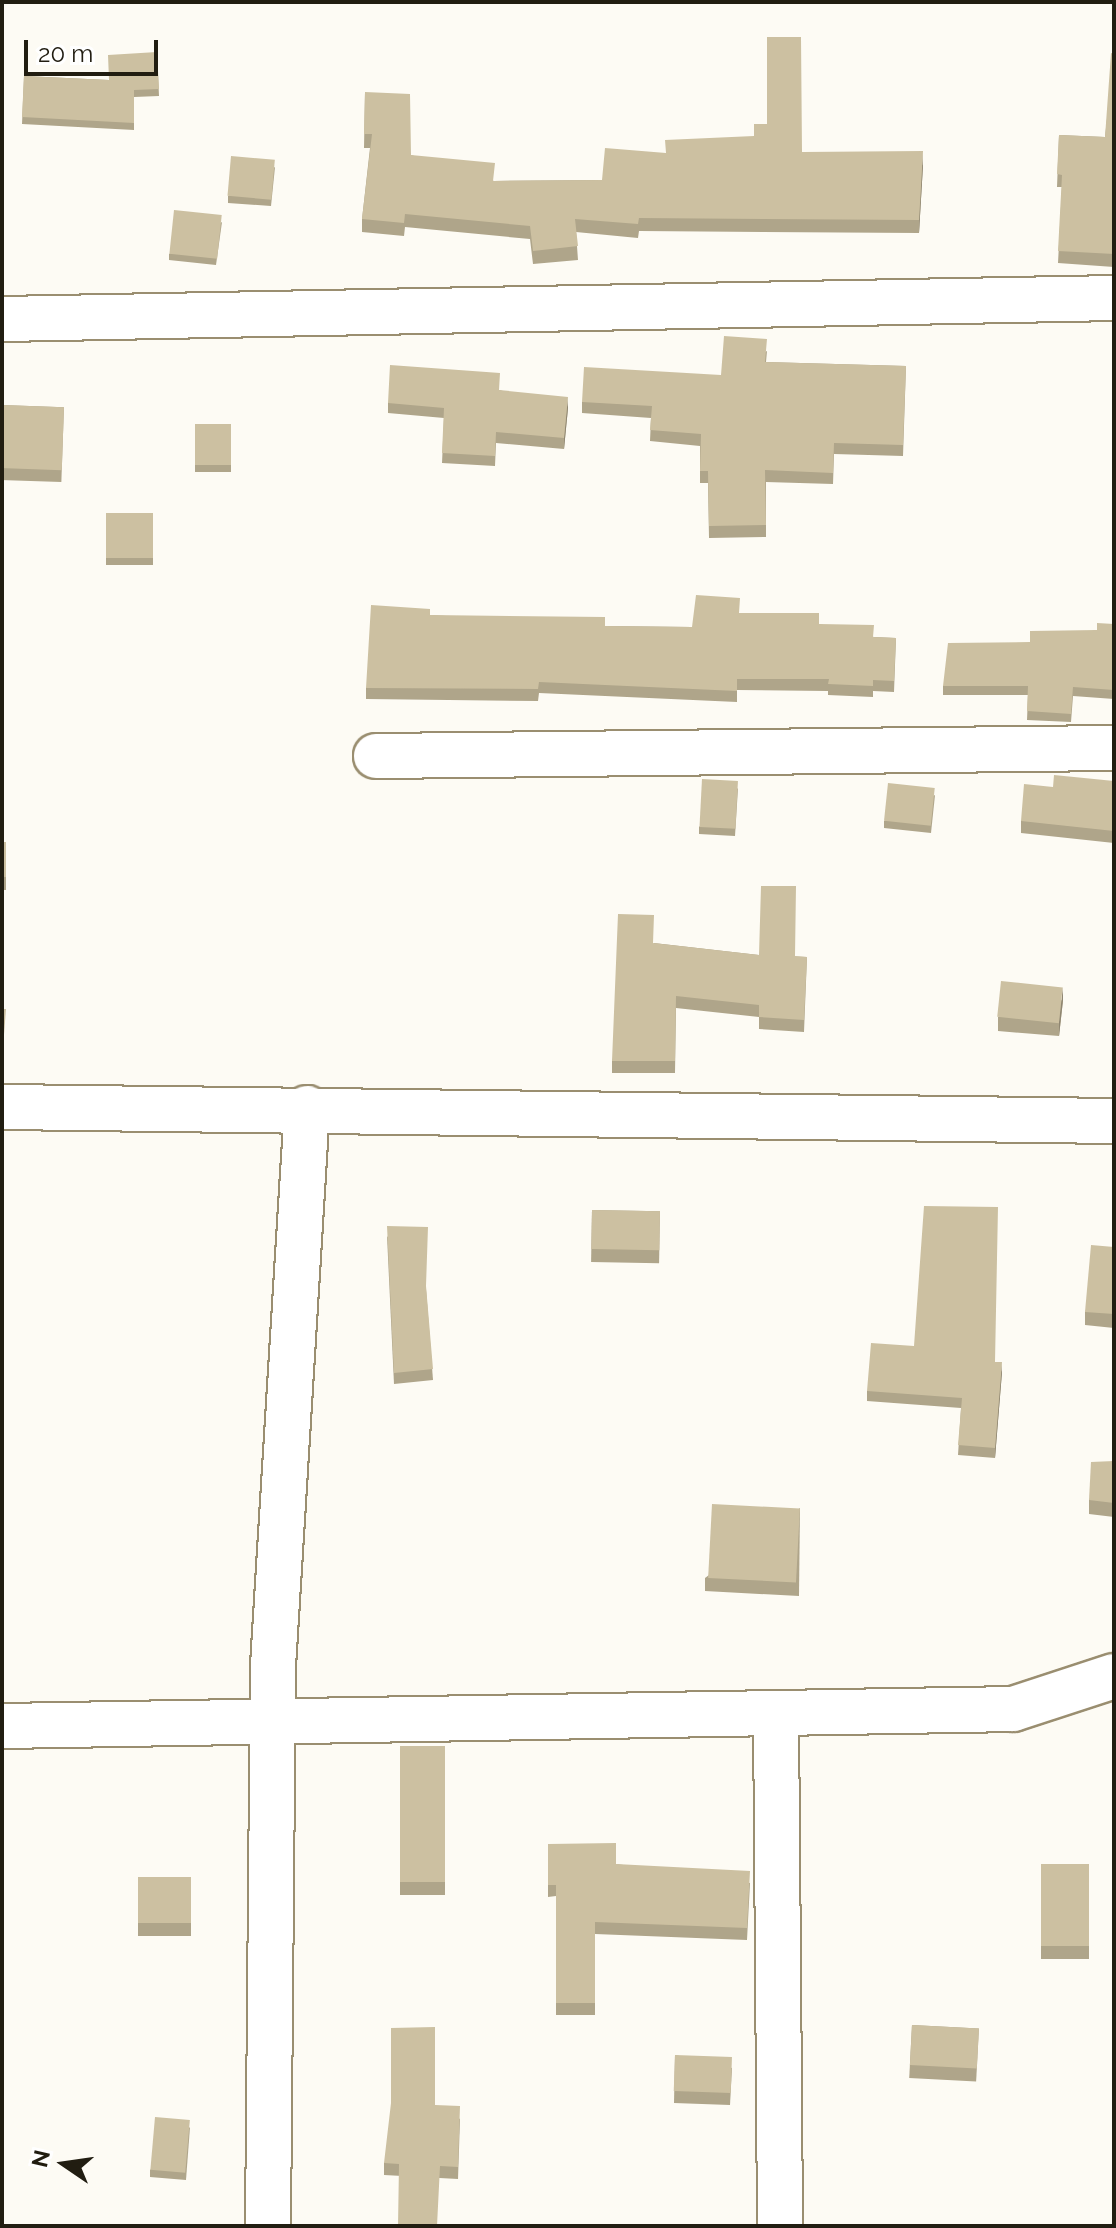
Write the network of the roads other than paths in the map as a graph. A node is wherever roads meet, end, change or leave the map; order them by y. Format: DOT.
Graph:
graph roads {
  1 [pos="1114,298"];
  2 [pos="2,319"];
  3 [pos="1114,748"];
  4 [pos="376,756"];
  5 [pos="2,1107"];
  6 [pos="307,1108"];
  7 [pos="1114,1121"];
  8 [pos="1114,1676"];
  9 [pos="776,1713"];
  10 [pos="274,1721"];
  11 [pos="2,1726"];
  12 [pos="268,2226"];
  13 [pos="780,2226"];
  1 -- 2 [label="street"];
  3 -- 4 [label="street"];
  5 -- 6 [label="street"];
  6 -- 7 [label="street"];
  6 -- 10 [label="street"];
  8 -- 9 [label="street"];
  9 -- 10 [label="street"];
  9 -- 13 [label="street"];
  10 -- 11 [label="street"];
  10 -- 12 [label="street"];
}
